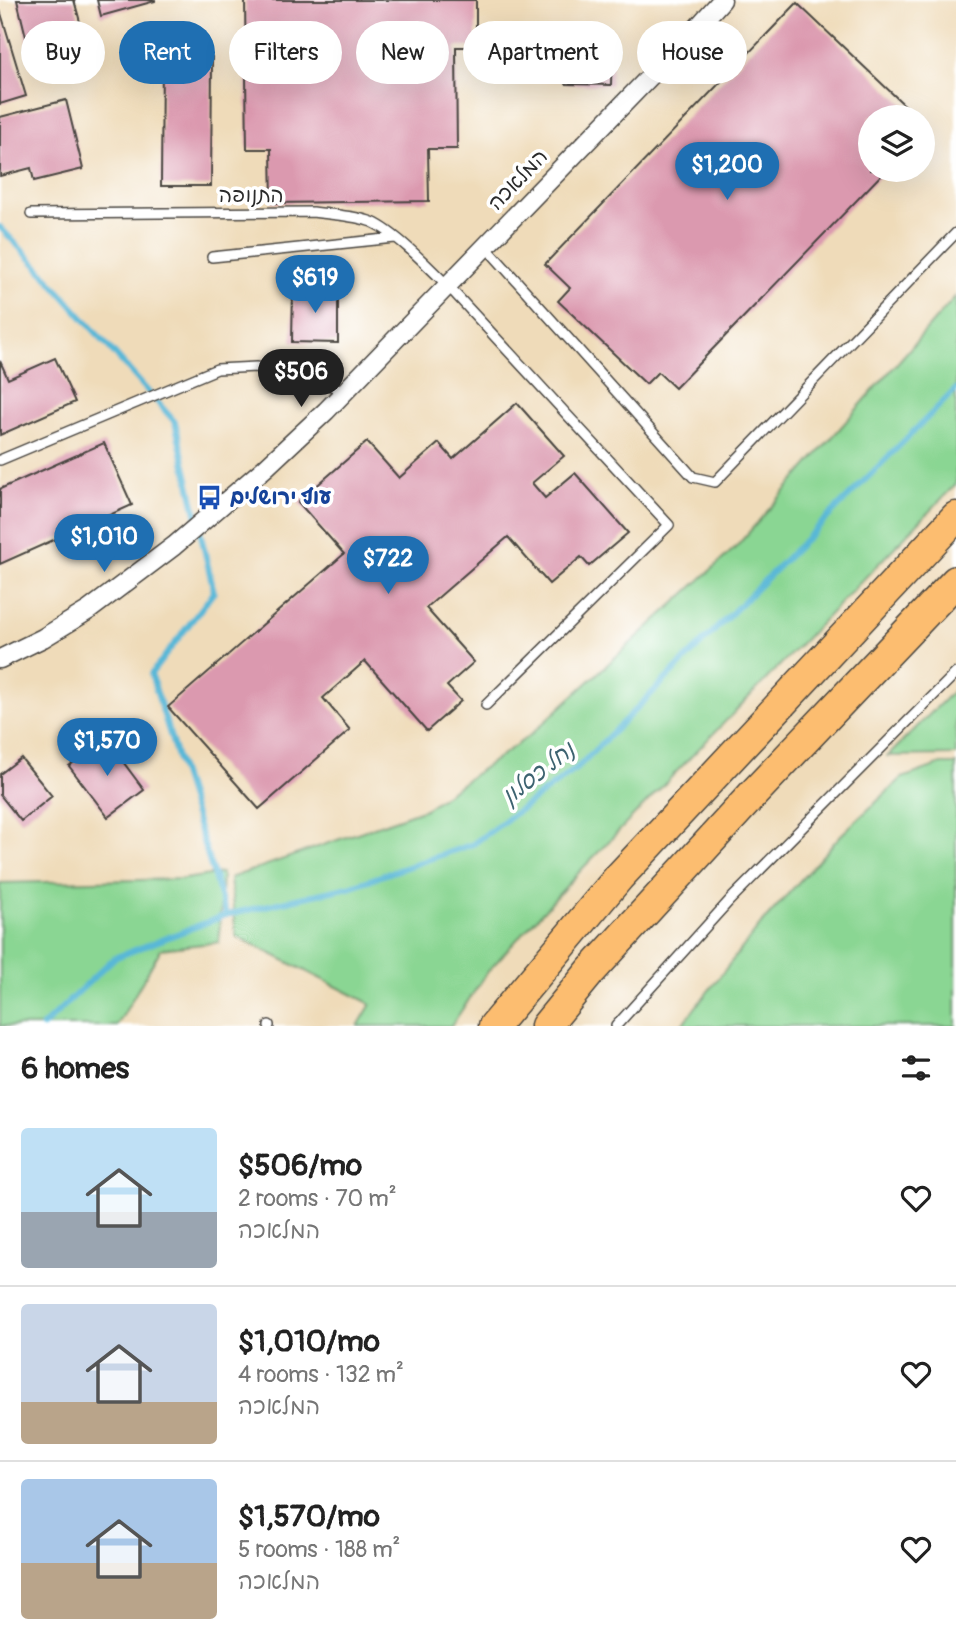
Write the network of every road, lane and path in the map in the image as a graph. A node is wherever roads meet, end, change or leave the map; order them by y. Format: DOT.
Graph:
graph roads {
  1 [pos="722,0"];
  2 [pos="31,214"];
  3 [pos="956,233"];
  4 [pos="395,237"];
  5 [pos="486,247"];
  6 [pos="212,257"];
  7 [pos="448,286"];
  8 [pos="345,391"];
  9 [pos="0,460"];
  10 [pos="956,517"];
  11 [pos="956,581"];
  12 [pos="0,659"];
  13 [pos="956,673"];
  14 [pos="486,705"];
  15 [pos="494,1026"];
  16 [pos="546,1026"];
  17 [pos="616,1026"];
  1 -- 5 [label="street, המלאכה"];
  2 -- 4 [label="lane, התנופה"];
  3 -- 5 [label="lane"];
  4 -- 6 [label="lane"];
  4 -- 7 [label="lane, התנופה"];
  5 -- 7 [label="street, המלאכה"];
  7 -- 8 [label="street, המלאכה"];
  7 -- 14 [label="lane, התנופה"];
  8 -- 9 [label="lane"];
  8 -- 12 [label="street, המלאכה"];
  10 -- 15 [label="highway"];
  11 -- 16 [label="highway"];
  13 -- 17 [label="lane"];
}
